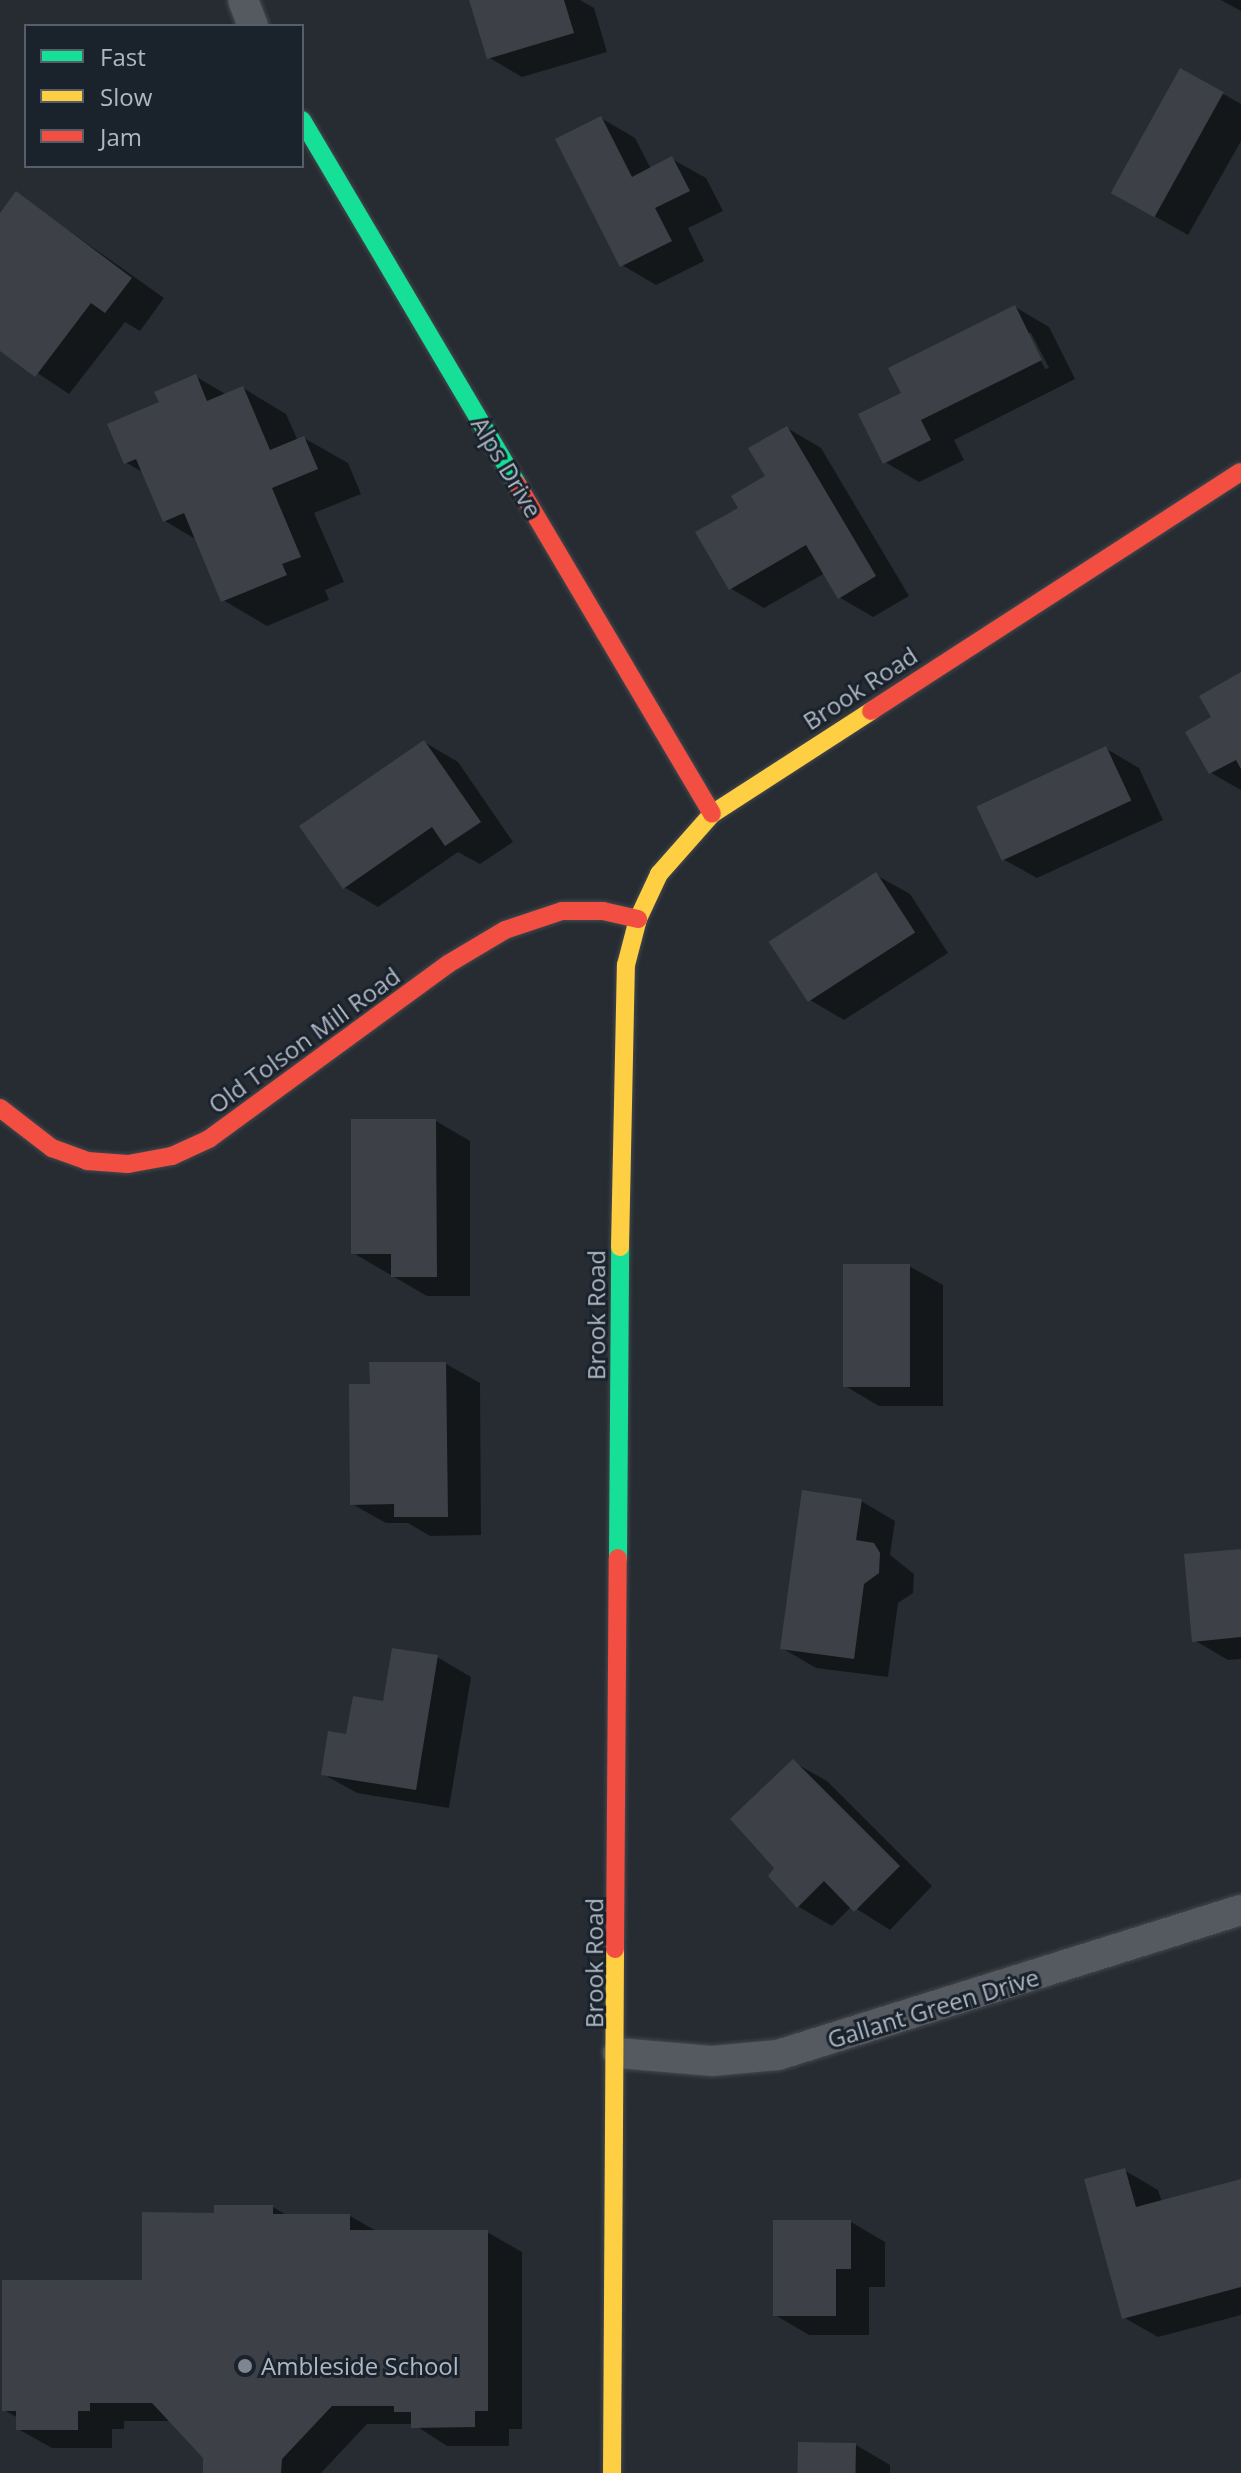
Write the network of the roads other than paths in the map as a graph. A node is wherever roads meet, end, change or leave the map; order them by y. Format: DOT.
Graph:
graph roads {
  1 [pos="243,0"];
  2 [pos="252,24"];
  3 [pos="304,123"];
  4 [pos="1241,472"];
  5 [pos="712,814"];
  6 [pos="638,919"];
  7 [pos="0,1108"];
  8 [pos="1241,1910"];
  9 [pos="618,2053"];
  10 [pos="612,2473"];
  1 -- 2 [label="street"];
  3 -- 5 [label="street, Alps Drive"];
  4 -- 5 [label="street, Brook Road"];
  5 -- 6 [label="street, Brook Road"];
  6 -- 7 [label="street, Old Tolson Mill Road"];
  6 -- 9 [label="street, Brook Road"];
  8 -- 9 [label="street, Gallant Green Drive"];
  9 -- 10 [label="street, Brook Road"];
}
